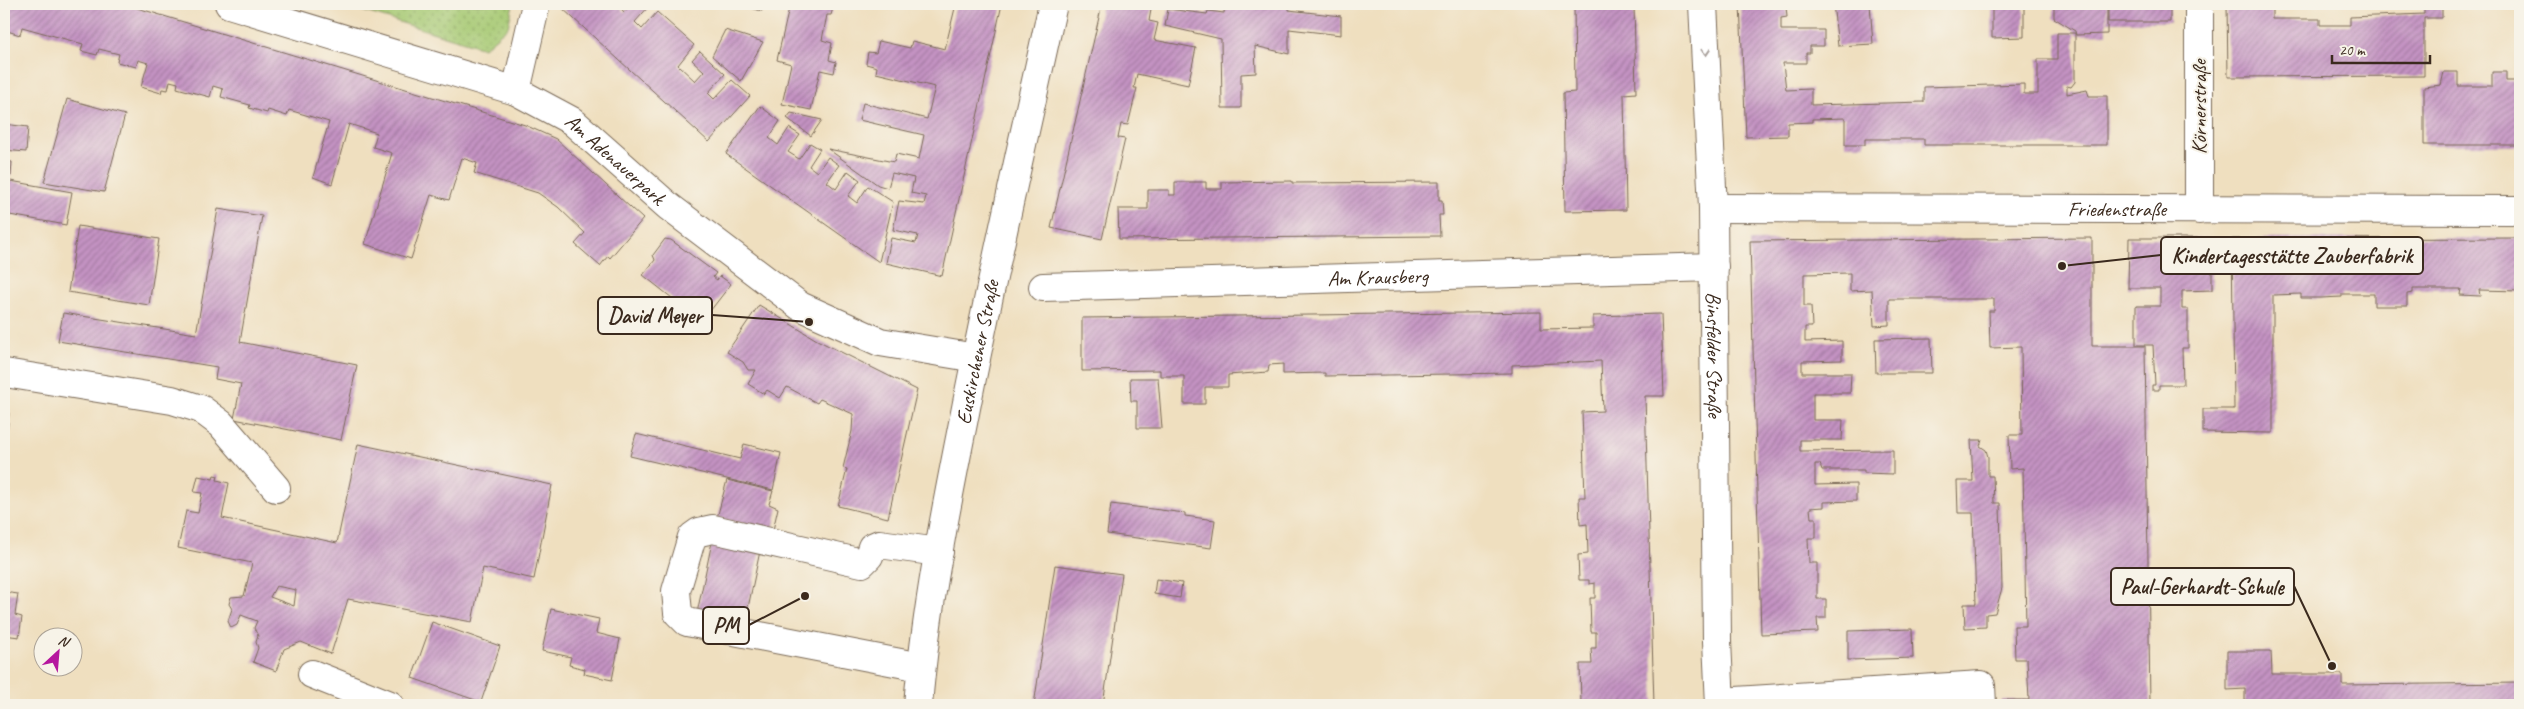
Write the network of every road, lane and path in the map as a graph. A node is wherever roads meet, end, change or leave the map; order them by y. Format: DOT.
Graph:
graph roads {
  1 [pos="229,4"];
  2 [pos="536,4"];
  3 [pos="1053,4"];
  4 [pos="1703,4"];
  5 [pos="2199,4"];
  6 [pos="516,91"];
  7 [pos="1713,208"];
  8 [pos="2199,210"];
  9 [pos="2520,210"];
  10 [pos="1714,267"];
  11 [pos="1043,287"];
  12 [pos="976,358"];
  13 [pos="5,373"];
  14 [pos="276,488"];
  15 [pos="939,552"];
  16 [pos="921,667"];
  17 [pos="312,674"];
  18 [pos="1720,703"];
  19 [pos="390,705"];
  20 [pos="918,705"];
  21 [pos="1982,705"];
  1 -- 6 [label="street, Am Adenauerpark"];
  2 -- 6 [label="street"];
  3 -- 12 [label="street, Euskirchener Straße"];
  4 -- 7 [label="street, Binsfelder Straße, one-way"];
  5 -- 8 [label="street, Körnerstraße"];
  6 -- 12 [label="street, Am Adenauerpark"];
  7 -- 8 [label="street, Friedenstraße"];
  7 -- 10 [label="street, Binsfelder Straße"];
  8 -- 9 [label="street, Friedenstraße"];
  10 -- 11 [label="street, Am Krausberg"];
  10 -- 18 [label="street, Binsfelder Straße"];
  12 -- 15 [label="street, Euskirchener Straße"];
  13 -- 14 [label="street"];
  15 -- 16 [label="street, Euskirchener Straße"];
  15 -- 16 [label="street"];
  16 -- 20 [label="street, Euskirchener Straße"];
  17 -- 19 [label="street"];
  18 -- 21 [label="street"];
}
